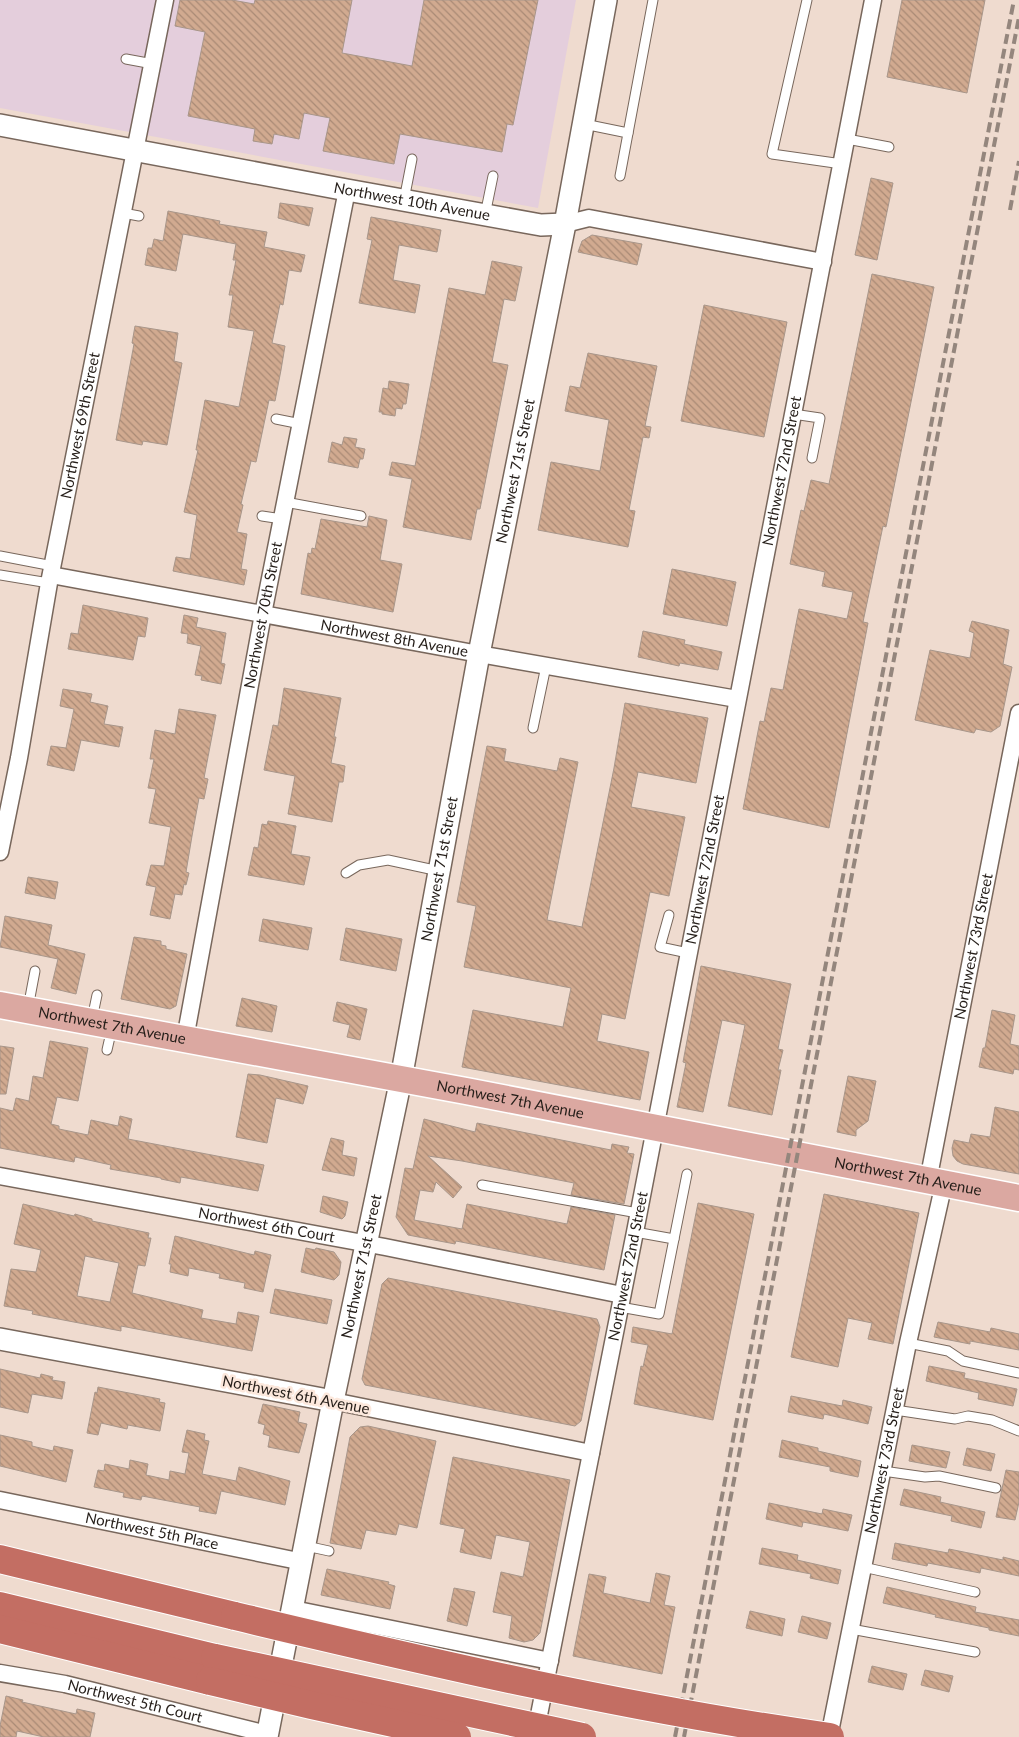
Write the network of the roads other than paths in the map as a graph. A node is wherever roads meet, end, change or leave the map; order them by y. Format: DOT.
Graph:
graph roads {
  1 [pos="166,0"];
  2 [pos="606,0"];
  3 [pos="653,0"];
  4 [pos="807,0"];
  5 [pos="874,0"];
  6 [pos="126,59"];
  7 [pos="153,64"];
  8 [pos="0,124"];
  9 [pos="583,124"];
  10 [pos="628,133"];
  11 [pos="847,140"];
  12 [pos="890,147"];
  13 [pos="136,150"];
  14 [pos="412,159"];
  15 [pos="842,164"];
  16 [pos="493,176"];
  17 [pos="620,176"];
  18 [pos="347,190"];
  19 [pos="404,201"];
  20 [pos="484,215"];
  21 [pos="565,224"];
  22 [pos="823,262"];
  23 [pos="793,414"];
  24 [pos="276,419"];
  25 [pos="300,424"];
  26 [pos="812,458"];
  27 [pos="285,502"];
  28 [pos="262,516"];
  29 [pos="361,516"];
  30 [pos="282,519"];
  31 [pos="0,556"];
  32 [pos="0,575"];
  33 [pos="51,575"];
  34 [pos="263,614"];
  35 [pos="480,654"];
  36 [pos="546,666"];
  37 [pos="737,699"];
  38 [pos="1019,713"];
  39 [pos="533,728"];
  40 [pos="1015,754"];
  41 [pos="0,852"];
  42 [pos="439,871"];
  43 [pos="346,874"];
  44 [pos="669,915"];
  45 [pos="688,953"];
  46 [pos="35,971"];
  47 [pos="97,995"];
  48 [pos="0,1005"];
  49 [pos="27,1010"];
  50 [pos="104,1032"];
  51 [pos="185,1039"];
  52 [pos="401,1079"];
  53 [pos="655,1128"];
  54 [pos="687,1174"];
  55 [pos="0,1176"];
  56 [pos="936,1182"];
  57 [pos="482,1185"];
  58 [pos="1019,1198"];
  59 [pos="638,1214"];
  60 [pos="635,1232"];
  61 [pos="674,1239"];
  62 [pos="366,1244"];
  63 [pos="621,1301"];
  64 [pos="0,1339"];
  65 [pos="908,1343"];
  66 [pos="1019,1373"];
  67 [pos="333,1402"];
  68 [pos="895,1410"];
  69 [pos="1019,1431"];
  70 [pos="591,1453"];
  71 [pos="882,1471"];
  72 [pos="996,1488"];
  73 [pos="0,1500"];
  74 [pos="0,1541"];
  75 [pos="329,1551"];
  76 [pos="304,1554"];
  77 [pos="0,1559"];
  78 [pos="863,1566"];
  79 [pos="0,1576"];
  80 [pos="975,1592"];
  81 [pos="154,1596"];
  82 [pos="0,1606"];
  83 [pos="293,1609"];
  84 [pos="234,1625"];
  85 [pos="0,1629"];
  86 [pos="851,1629"];
  87 [pos="0,1644"];
  88 [pos="87,1651"];
  89 [pos="975,1652"];
  90 [pos="550,1661"];
  91 [pos="212,1669"];
  92 [pos="0,1673"];
  93 [pos="267,1736"];
  94 [pos="457,1737"];
  95 [pos="534,1737"];
  96 [pos="582,1737"];
  97 [pos="722,1737"];
  98 [pos="829,1737"];
  1 -- 7 [label="street, Northwest 69th Street"];
  2 -- 9 [label="street, Northwest 71st Street"];
  3 -- 10 [label="lane"];
  4 -- 15 [label="lane"];
  5 -- 11 [label="street, Northwest 72nd Street"];
  6 -- 7 [label="lane"];
  7 -- 13 [label="street, Northwest 69th Street"];
  8 -- 13 [label="street, Northwest 10th Avenue"];
  9 -- 10 [label="lane"];
  9 -- 21 [label="street, Northwest 71st Street"];
  10 -- 17 [label="lane"];
  11 -- 12 [label="lane"];
  11 -- 15 [label="street, Northwest 72nd Street"];
  13 -- 18 [label="street, Northwest 10th Avenue"];
  13 -- 33 [label="street, Northwest 69th Street"];
  14 -- 19 [label="lane"];
  15 -- 22 [label="street, Northwest 72nd Street"];
  16 -- 20 [label="lane"];
  18 -- 19 [label="street, Northwest 10th Avenue"];
  18 -- 25 [label="street, Northwest 70th Street"];
  19 -- 20 [label="street, Northwest 10th Avenue"];
  20 -- 21 [label="street, Northwest 10th Avenue"];
  21 -- 22 [label="street, Northwest 10th Avenue"];
  21 -- 35 [label="street, Northwest 71st Street"];
  22 -- 23 [label="street, Northwest 72nd Street"];
  23 -- 26 [label="lane"];
  23 -- 37 [label="street, Northwest 72nd Street"];
  24 -- 25 [label="lane"];
  25 -- 27 [label="street, Northwest 70th Street"];
  27 -- 29 [label="lane"];
  27 -- 30 [label="street, Northwest 70th Street"];
  28 -- 30 [label="lane"];
  30 -- 34 [label="street, Northwest 70th Street"];
  31 -- 33 [label="lane"];
  32 -- 33 [label="lane"];
  33 -- 34 [label="street, Northwest 8th Avenue"];
  33 -- 41 [label="street, Northwest 69th Street"];
  34 -- 35 [label="street, Northwest 8th Avenue"];
  34 -- 51 [label="street, Northwest 70th Street"];
  35 -- 36 [label="street, Northwest 8th Avenue"];
  35 -- 42 [label="street, Northwest 71st Street"];
  36 -- 37 [label="street, Northwest 8th Avenue"];
  36 -- 39 [label="lane"];
  37 -- 45 [label="street, Northwest 72nd Street"];
  38 -- 40 [label="street, Northwest 73rd Street"];
  40 -- 56 [label="street, Northwest 73rd Street"];
  42 -- 43 [label="lane"];
  42 -- 52 [label="street, Northwest 71st Street"];
  44 -- 45 [label="lane"];
  45 -- 53 [label="street, Northwest 72nd Street"];
  46 -- 49 [label="lane"];
  47 -- 50 [label="lane"];
  48 -- 49 [label="main road, Northwest 7th Avenue"];
  49 -- 50 [label="main road, Northwest 7th Avenue"];
  50 -- 51 [label="main road, Northwest 7th Avenue"];
  51 -- 52 [label="main road, Northwest 7th Avenue"];
  52 -- 53 [label="main road, Northwest 7th Avenue"];
  52 -- 62 [label="street, Northwest 71st Street"];
  53 -- 56 [label="main road, Northwest 7th Avenue"];
  53 -- 59 [label="street, Northwest 72nd Street"];
  54 -- 61 [label="lane"];
  55 -- 62 [label="street, Northwest 6th Court"];
  56 -- 58 [label="main road, Northwest 7th Avenue"];
  56 -- 65 [label="street, Northwest 73rd Street"];
  57 -- 59 [label="lane"];
  59 -- 60 [label="street, Northwest 72nd Street"];
  60 -- 61 [label="lane"];
  60 -- 63 [label="street, Northwest 72nd Street"];
  61 -- 63 [label="lane"];
  62 -- 63 [label="street, Northwest 6th Court"];
  62 -- 67 [label="street, Northwest 71st Street"];
  63 -- 70 [label="street, Northwest 72nd Street"];
  64 -- 67 [label="street, Northwest 6th Avenue"];
  65 -- 66 [label="lane"];
  65 -- 68 [label="street, Northwest 73rd Street"];
  67 -- 70 [label="street, Northwest 6th Avenue"];
  67 -- 76 [label="street, Northwest 71st Street"];
  68 -- 69 [label="lane"];
  68 -- 71 [label="street, Northwest 73rd Street"];
  70 -- 90 [label="street, Northwest 72nd Street"];
  71 -- 72 [label="lane"];
  71 -- 78 [label="street, Northwest 73rd Street"];
  73 -- 76 [label="street, Northwest 5th Place"];
  74 -- 81 [label="highway"];
  75 -- 76 [label="lane"];
  76 -- 83 [label="street, Northwest 71st Street"];
  77 -- 81 [label="highway"];
  78 -- 80 [label="lane"];
  78 -- 86 [label="street, Northwest 73rd Street"];
  79 -- 84 [label="highway"];
  81 -- 84 [label="highway"];
  82 -- 91 [label="highway"];
  83 -- 90 [label="street"];
  83 -- 93 [label="street, Northwest 71st Street"];
  84 -- 97 [label="highway"];
  84 -- 98 [label="highway, bridge"];
  85 -- 88 [label="highway"];
  86 -- 89 [label="lane"];
  86 -- 98 [label="street, Northwest 73rd Street"];
  87 -- 88 [label="highway"];
  88 -- 91 [label="highway"];
  90 -- 95 [label="street, Northwest 72nd Street"];
  91 -- 94 [label="highway, bridge"];
  91 -- 96 [label="highway, bridge"];
  92 -- 93 [label="street, Northwest 5th Court"];
}
